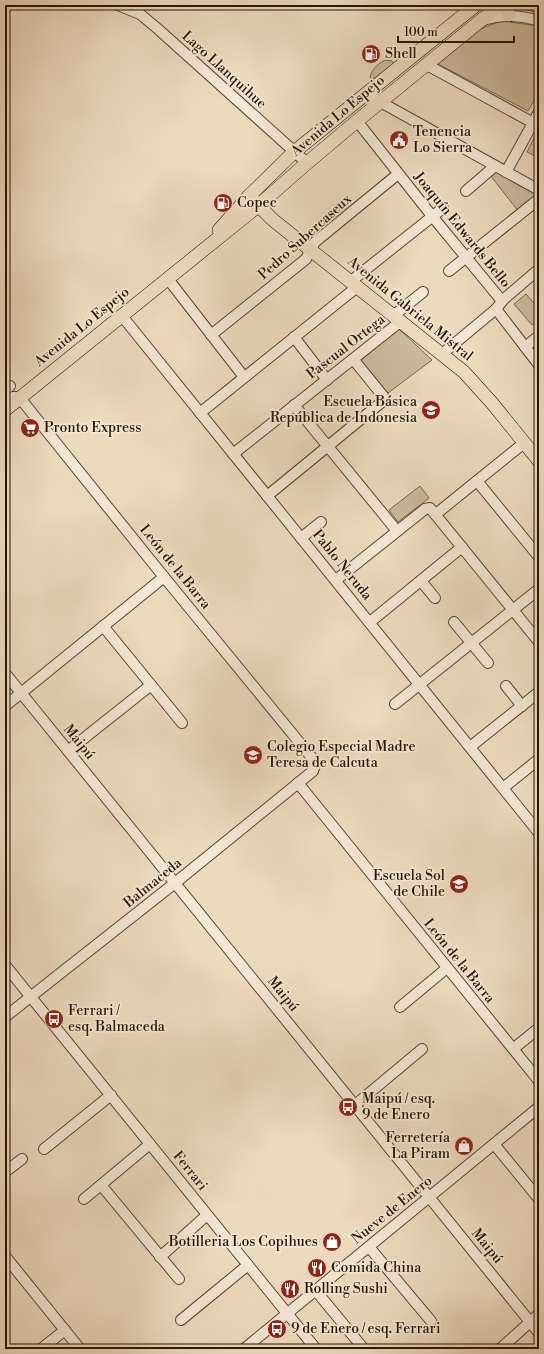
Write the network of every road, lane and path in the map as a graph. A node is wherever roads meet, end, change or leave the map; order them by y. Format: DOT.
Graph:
graph roads {
  1 [pos="118,5"];
  2 [pos="476,5"];
  3 [pos="503,8"];
  4 [pos="539,21"];
  5 [pos="455,22"];
  6 [pos="465,34"];
  7 [pos="427,64"];
  8 [pos="366,94"];
  9 [pos="380,102"];
  10 [pos="539,112"];
  11 [pos="357,121"];
  12 [pos="536,124"];
  13 [pos="294,152"];
  14 [pos="307,163"];
  15 [pos="495,166"];
  16 [pos="506,172"];
  17 [pos="398,174"];
  18 [pos="539,190"];
  19 [pos="466,191"];
  20 [pos="249,196"];
  21 [pos="539,199"];
  22 [pos="258,206"];
  23 [pos="443,208"];
  24 [pos="432,216"];
  25 [pos="311,250"];
  26 [pos="198,254"];
  27 [pos="466,258"];
  28 [pos="449,271"];
  29 [pos="537,275"];
  30 [pos="168,279"];
  31 [pos="354,284"];
  32 [pos="423,292"];
  33 [pos="499,305"];
  34 [pos="122,316"];
  35 [pos="397,318"];
  36 [pos="211,335"];
  37 [pos="539,336"];
  38 [pos="294,337"];
  39 [pos="525,347"];
  40 [pos="442,354"];
  41 [pos="353,359"];
  42 [pos="539,365"];
  43 [pos="244,377"];
  44 [pos="327,380"];
  45 [pos="5,398"];
  46 [pos="20,398"];
  47 [pos="294,405"];
  48 [pos="5,410"];
  49 [pos="200,413"];
  50 [pos="524,443"];
  51 [pos="328,446"];
  52 [pos="233,454"];
  53 [pos="539,461"];
  54 [pos="477,481"];
  55 [pos="267,496"];
  56 [pos="432,511"];
  57 [pos="321,522"];
  58 [pos="397,531"];
  59 [pos="301,538"];
  60 [pos="462,547"];
  61 [pos="539,557"];
  62 [pos="164,577"];
  63 [pos="336,580"];
  64 [pos="421,581"];
  65 [pos="539,589"];
  66 [pos="435,598"];
  67 [pos="513,610"];
  68 [pos="370,622"];
  69 [pos="454,622"];
  70 [pos="103,626"];
  71 [pos="539,642"];
  72 [pos="471,643"];
  73 [pos="488,663"];
  74 [pos="5,673"];
  75 [pos="420,684"];
  76 [pos="150,685"];
  77 [pos="506,686"];
  78 [pos="539,692"];
  79 [pos="21,693"];
  80 [pos="395,704"];
  81 [pos="5,706"];
  82 [pos="522,706"];
  83 [pos="182,724"];
  84 [pos="470,747"];
  85 [pos="68,751"];
  86 [pos="539,759"];
  87 [pos="315,767"];
  88 [pos="298,783"];
  89 [pos="503,788"];
  90 [pos="538,830"];
  91 [pos="175,883"];
  92 [pos="5,965"];
  93 [pos="447,968"];
  94 [pos="31,997"];
  95 [pos="400,1007"];
  96 [pos="5,1017"];
  97 [pos="539,1028"];
  98 [pos="422,1049"];
  99 [pos="513,1049"];
  100 [pos="539,1081"];
  101 [pos="110,1095"];
  102 [pos="355,1105"];
  103 [pos="539,1107"];
  104 [pos="150,1144"];
  105 [pos="494,1144"];
  106 [pos="44,1149"];
  107 [pos="22,1159"];
  108 [pos="5,1172"];
  109 [pos="101,1185"];
  110 [pos="429,1197"];
  111 [pos="84,1199"];
  112 [pos="539,1199"];
  113 [pos="207,1215"];
  114 [pos="368,1247"];
  115 [pos="5,1256"];
  116 [pos="160,1256"];
  117 [pos="248,1265"];
  118 [pos="179,1279"];
  119 [pos="316,1290"];
  120 [pos="287,1314"];
  121 [pos="539,1314"];
  122 [pos="181,1320"];
  123 [pos="431,1321"];
  124 [pos="530,1322"];
  125 [pos="65,1330"];
  126 [pos="539,1333"];
  127 [pos="41,1349"];
  128 [pos="80,1349"];
  129 [pos="244,1349"];
  130 [pos="316,1349"];
  131 [pos="364,1349"];
  132 [pos="500,1349"];
  1 -- 13 [label="street, Lago Llanquihue"];
  2 -- 5 [label="main road, Avenida Lo Espejo"];
  3 -- 4 [label="street"];
  3 -- 6 [label="main road, Avenida Lo Espejo"];
  5 -- 6 [label="main road"];
  5 -- 8 [label="main road, Avenida Lo Espejo"];
  6 -- 7 [label="main road, Avenida Lo Espejo"];
  7 -- 9 [label="main road, Avenida Lo Espejo"];
  7 -- 12 [label="street"];
  8 -- 9 [label="street"];
  8 -- 13 [label="main road, Avenida Lo Espejo"];
  9 -- 11 [label="main road, Avenida Lo Espejo"];
  9 -- 15 [label="street"];
  10 -- 12 [label="street"];
  11 -- 14 [label="main road, Avenida Lo Espejo"];
  11 -- 17 [label="street, Joaquín Edwards Bello"];
  12 -- 16 [label="street"];
  13 -- 14 [label="street, Lago Llanquihue"];
  13 -- 20 [label="main road, Avenida Lo Espejo"];
  14 -- 22 [label="main road, Avenida Lo Espejo"];
  15 -- 16 [label="street"];
  15 -- 19 [label="street"];
  16 -- 18 [label="street"];
  17 -- 24 [label="street, Joaquín Edwards Bello"];
  17 -- 25 [label="street, Pedro Subercaseux"];
  20 -- 22 [label="main road, Avenida Gabriela Mistral"];
  20 -- 26 [label="main road, Avenida Lo Espejo"];
  21 -- 27 [label="street"];
  22 -- 25 [label="main road, Avenida Gabriela Mistral"];
  22 -- 26 [label="main road, Avenida Lo Espejo"];
  23 -- 24 [label="street"];
  24 -- 27 [label="street, Joaquín Edwards Bello"];
  24 -- 31 [label="street"];
  25 -- 31 [label="main road, Avenida Gabriela Mistral"];
  25 -- 36 [label="street, Pedro Subercaseux"];
  26 -- 30 [label="main road, Avenida Lo Espejo"];
  27 -- 28 [label="street"];
  27 -- 33 [label="street, Joaquín Edwards Bello"];
  29 -- 33 [label="street"];
  30 -- 34 [label="main road, Avenida Lo Espejo"];
  30 -- 36 [label="street"];
  31 -- 35 [label="main road, Avenida Gabriela Mistral"];
  31 -- 38 [label="street"];
  32 -- 35 [label="street, Pascual Ortega"];
  33 -- 39 [label="street, Joaquín Edwards Bello"];
  33 -- 40 [label="street"];
  34 -- 46 [label="main road, Avenida Lo Espejo"];
  34 -- 49 [label="street, Pablo Neruda"];
  35 -- 40 [label="main road, Avenida Gabriela Mistral"];
  35 -- 41 [label="street, Pascual Ortega"];
  36 -- 43 [label="street"];
  37 -- 39 [label="street"];
  38 -- 43 [label="street"];
  38 -- 44 [label="street"];
  39 -- 42 [label="street, Joaquín Edwards Bello"];
  40 -- 50 [label="main road, Avenida Gabriela Mistral"];
  41 -- 44 [label="street, Pascual Ortega"];
  41 -- 51 [label="street"];
  43 -- 49 [label="street"];
  44 -- 47 [label="street, Pascual Ortega"];
  45 -- 46 [label="street"];
  46 -- 48 [label="main road, Avenida Lo Espejo"];
  46 -- 62 [label="street, León de la Barra"];
  47 -- 51 [label="street"];
  47 -- 52 [label="street, Pascual Ortega"];
  49 -- 52 [label="street, Pablo Neruda"];
  50 -- 53 [label="main road, Avenida Gabriela Mistral"];
  50 -- 54 [label="street"];
  51 -- 55 [label="street"];
  51 -- 58 [label="street"];
  52 -- 55 [label="street, Pablo Neruda"];
  54 -- 56 [label="street"];
  54 -- 61 [label="street"];
  55 -- 59 [label="street, Pablo Neruda"];
  56 -- 58 [label="street"];
  56 -- 60 [label="street"];
  57 -- 59 [label="street"];
  58 -- 63 [label="street"];
  59 -- 63 [label="street, Pablo Neruda"];
  60 -- 64 [label="street"];
  60 -- 67 [label="street"];
  62 -- 70 [label="street"];
  62 -- 87 [label="street, León de la Barra"];
  63 -- 68 [label="street, Pablo Neruda"];
  64 -- 66 [label="street"];
  64 -- 68 [label="street"];
  65 -- 67 [label="street"];
  67 -- 71 [label="street"];
  67 -- 72 [label="street"];
  68 -- 75 [label="street, Pablo Neruda"];
  69 -- 72 [label="street"];
  70 -- 76 [label="street"];
  70 -- 79 [label="street"];
  72 -- 73 [label="street"];
  72 -- 75 [label="street"];
  74 -- 79 [label="street, Maipú"];
  75 -- 80 [label="street"];
  75 -- 84 [label="street, Pablo Neruda"];
  76 -- 83 [label="street"];
  76 -- 85 [label="street"];
  77 -- 82 [label="street"];
  78 -- 82 [label="street"];
  79 -- 81 [label="street"];
  79 -- 85 [label="street, Maipú"];
  82 -- 84 [label="street"];
  84 -- 89 [label="street, Pablo Neruda"];
  85 -- 91 [label="street, Maipú"];
  86 -- 89 [label="street"];
  87 -- 88 [label="street, Balmaceda"];
  88 -- 91 [label="street, Balmaceda"];
  88 -- 93 [label="street, León de la Barra"];
  89 -- 90 [label="street, Pablo Neruda"];
  91 -- 94 [label="street, Balmaceda"];
  91 -- 102 [label="street, Maipú"];
  92 -- 94 [label="street, Ferrari"];
  93 -- 95 [label="street"];
  93 -- 99 [label="street, León de la Barra"];
  94 -- 96 [label="street, Balmaceda"];
  94 -- 101 [label="street, Ferrari"];
  97 -- 99 [label="street"];
  98 -- 102 [label="street"];
  99 -- 100 [label="street, León de la Barra"];
  101 -- 104 [label="street, Ferrari"];
  101 -- 106 [label="street"];
  102 -- 110 [label="street, Maipú"];
  103 -- 105 [label="street, Nueve de Enero"];
  104 -- 109 [label="street"];
  104 -- 113 [label="street, Ferrari"];
  105 -- 110 [label="street, Nueve de Enero"];
  105 -- 112 [label="street"];
  107 -- 108 [label="street"];
  109 -- 111 [label="street"];
  109 -- 116 [label="street"];
  110 -- 114 [label="street, Nueve de Enero"];
  110 -- 124 [label="street, Maipú"];
  113 -- 116 [label="street"];
  113 -- 117 [label="street, Ferrari"];
  114 -- 119 [label="street, Nueve de Enero"];
  114 -- 123 [label="street"];
  115 -- 125 [label="street"];
  116 -- 118 [label="street"];
  117 -- 120 [label="street, Ferrari"];
  117 -- 122 [label="street"];
  119 -- 120 [label="street, Nueve de Enero"];
  119 -- 131 [label="street"];
  120 -- 129 [label="street, Nueve de Enero"];
  120 -- 130 [label="street, Ferrari"];
  121 -- 124 [label="street"];
  124 -- 126 [label="street, Maipú"];
  124 -- 132 [label="street"];
  125 -- 127 [label="street"];
  125 -- 128 [label="street"];
}
